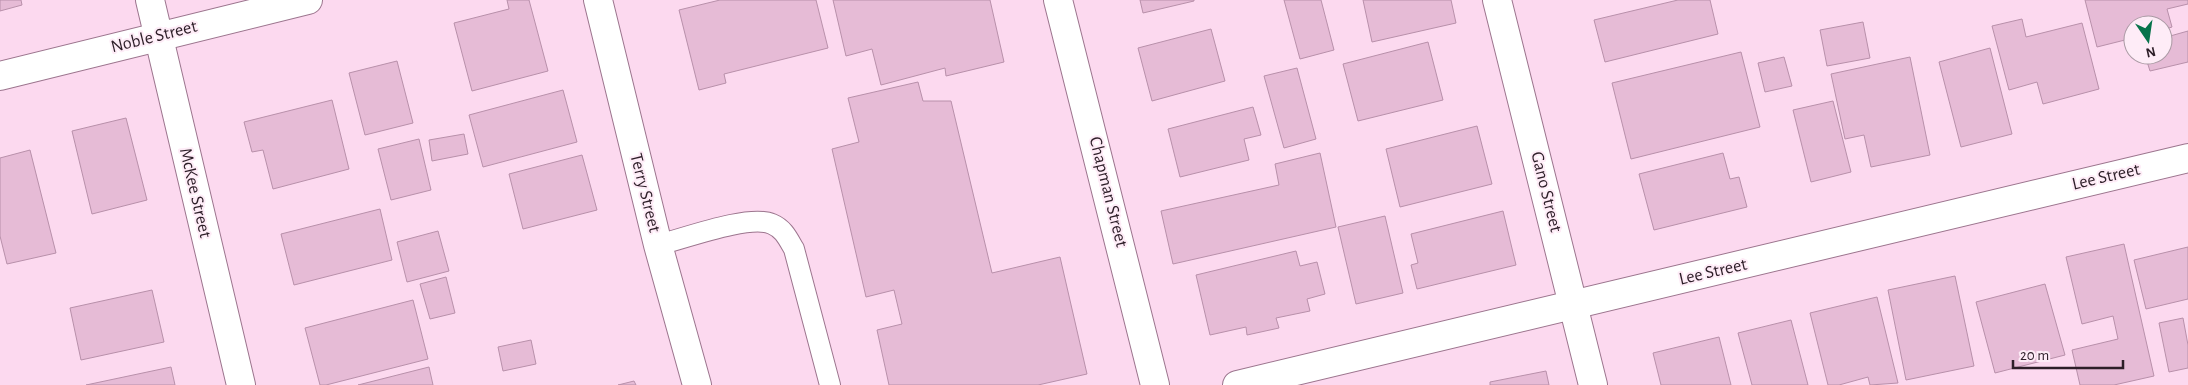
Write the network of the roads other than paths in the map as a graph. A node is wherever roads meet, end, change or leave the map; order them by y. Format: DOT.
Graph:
graph roads {
  1 [pos="150,0"];
  2 [pos="308,0"];
  3 [pos="598,0"];
  4 [pos="1058,0"];
  5 [pos="1497,0"];
  6 [pos="158,36"];
  7 [pos="0,76"];
  8 [pos="2188,158"];
  9 [pos="658,245"];
  10 [pos="1574,305"];
  11 [pos="241,385"];
  12 [pos="697,385"];
  13 [pos="830,385"];
  14 [pos="1155,385"];
  15 [pos="1237,385"];
  16 [pos="1593,385"];
  1 -- 6 [label="street, McKee Street"];
  2 -- 6 [label="street, Noble Street"];
  3 -- 9 [label="street, Terry Street"];
  4 -- 14 [label="street, Chapman Street"];
  5 -- 10 [label="street, Gano Street"];
  6 -- 7 [label="street, Noble Street"];
  6 -- 11 [label="street, McKee Street"];
  8 -- 10 [label="street, Lee Street"];
  9 -- 12 [label="street, Terry Street"];
  9 -- 13 [label="lane"];
  10 -- 15 [label="street, Lee Street"];
  10 -- 16 [label="street, Gano Street"];
}
